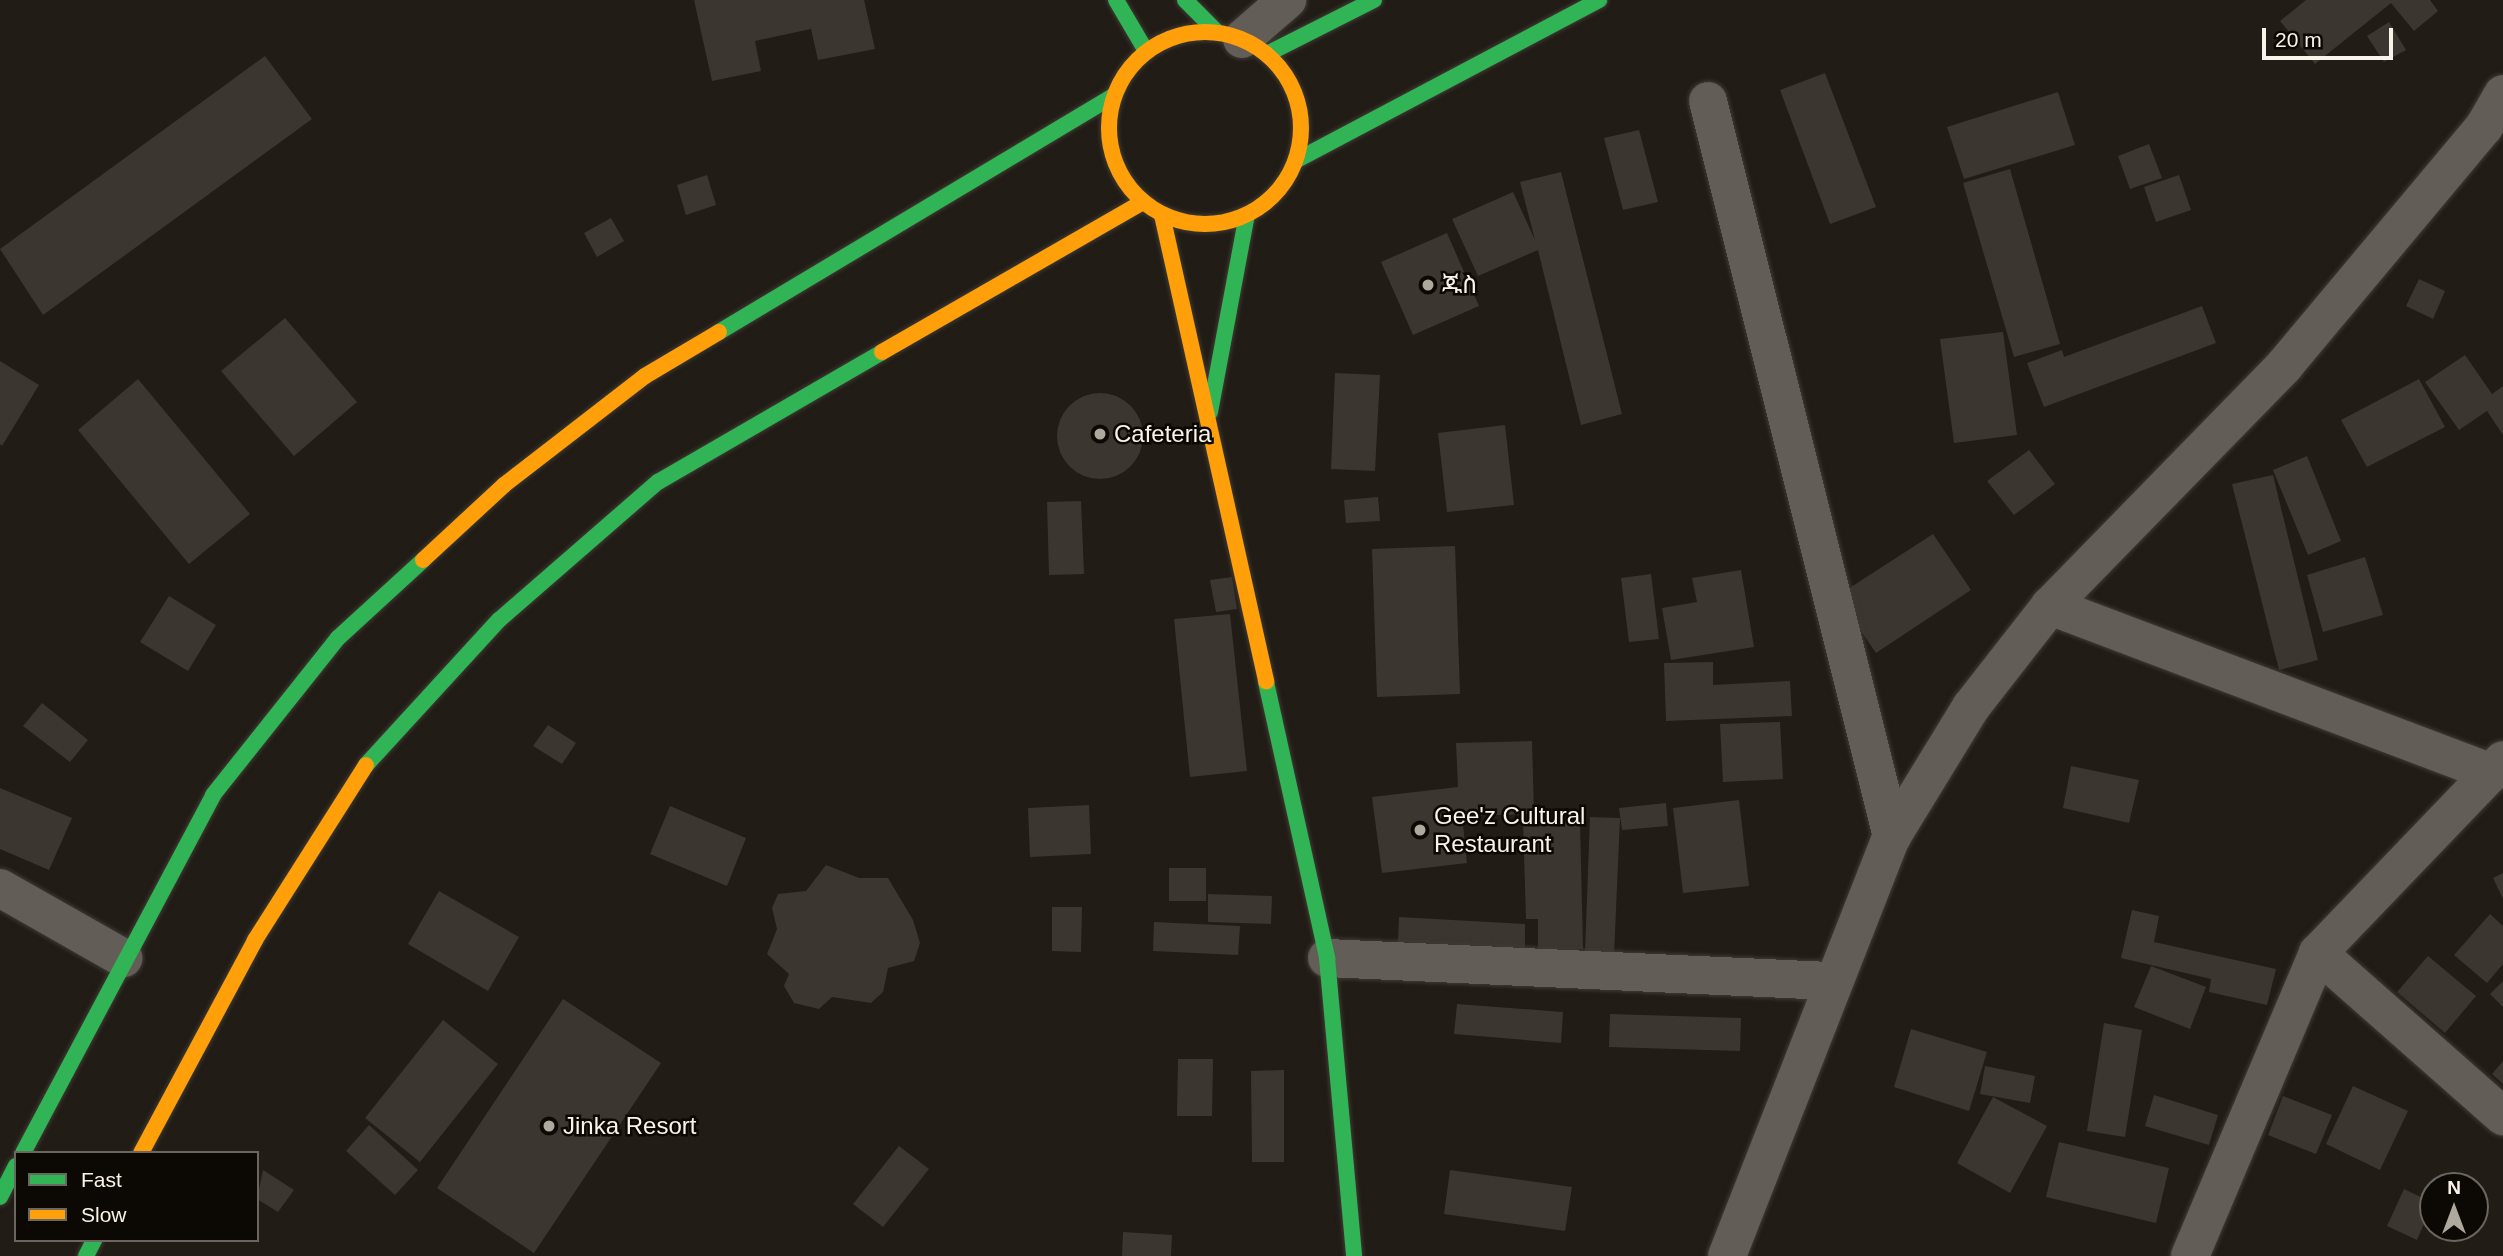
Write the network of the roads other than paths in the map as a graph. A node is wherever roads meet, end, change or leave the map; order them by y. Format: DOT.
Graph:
graph roads {
  1 [pos="1116,0"];
  2 [pos="1185,0"];
  3 [pos="1287,0"];
  4 [pos="1374,0"];
  5 [pos="1599,0"];
  6 [pos="1242,42"];
  7 [pos="1146,51"];
  8 [pos="2503,94"];
  9 [pos="1113,96"];
  10 [pos="1708,101"];
  11 [pos="1297,160"];
  12 [pos="1143,202"];
  13 [pos="1161,215"];
  14 [pos="1247,215"];
  15 [pos="1206,431"];
  16 [pos="2050,606"];
  17 [pos="2497,766"];
  18 [pos="1892,836"];
  19 [pos="0,888"];
  20 [pos="2318,953"];
  21 [pos="123,958"];
  22 [pos="1327,958"];
  23 [pos="1830,981"];
  24 [pos="2503,1116"];
  25 [pos="24,1151"];
  26 [pos="142,1151"];
  27 [pos="14,1170"];
  28 [pos="0,1196"];
  29 [pos="1354,1256"];
  30 [pos="1727,1256"];
  31 [pos="2190,1256"];
  1 -- 7 [label="main road"];
  2 -- 6 [label="main road"];
  3 -- 6 [label="street"];
  4 -- 6 [label="main road"];
  5 -- 11 [label="main road"];
  6 -- 7 [label="main road"];
  6 -- 11 [label="main road"];
  7 -- 9 [label="main road"];
  8 -- 16 [label="street"];
  9 -- 12 [label="main road"];
  9 -- 21 [label="main road"];
  10 -- 18 [label="street"];
  11 -- 14 [label="main road"];
  12 -- 13 [label="main road"];
  12 -- 26 [label="main road"];
  13 -- 14 [label="main road"];
  13 -- 15 [label="main road"];
  14 -- 15 [label="main road"];
  15 -- 22 [label="main road"];
  16 -- 17 [label="street"];
  16 -- 18 [label="street"];
  17 -- 20 [label="street"];
  18 -- 23 [label="street"];
  19 -- 21 [label="street"];
  20 -- 24 [label="street"];
  20 -- 31 [label="street"];
  21 -- 25 [label="main road"];
  22 -- 23 [label="street"];
  22 -- 29 [label="main road"];
  23 -- 30 [label="street"];
  27 -- 28 [label="main road"];
}
